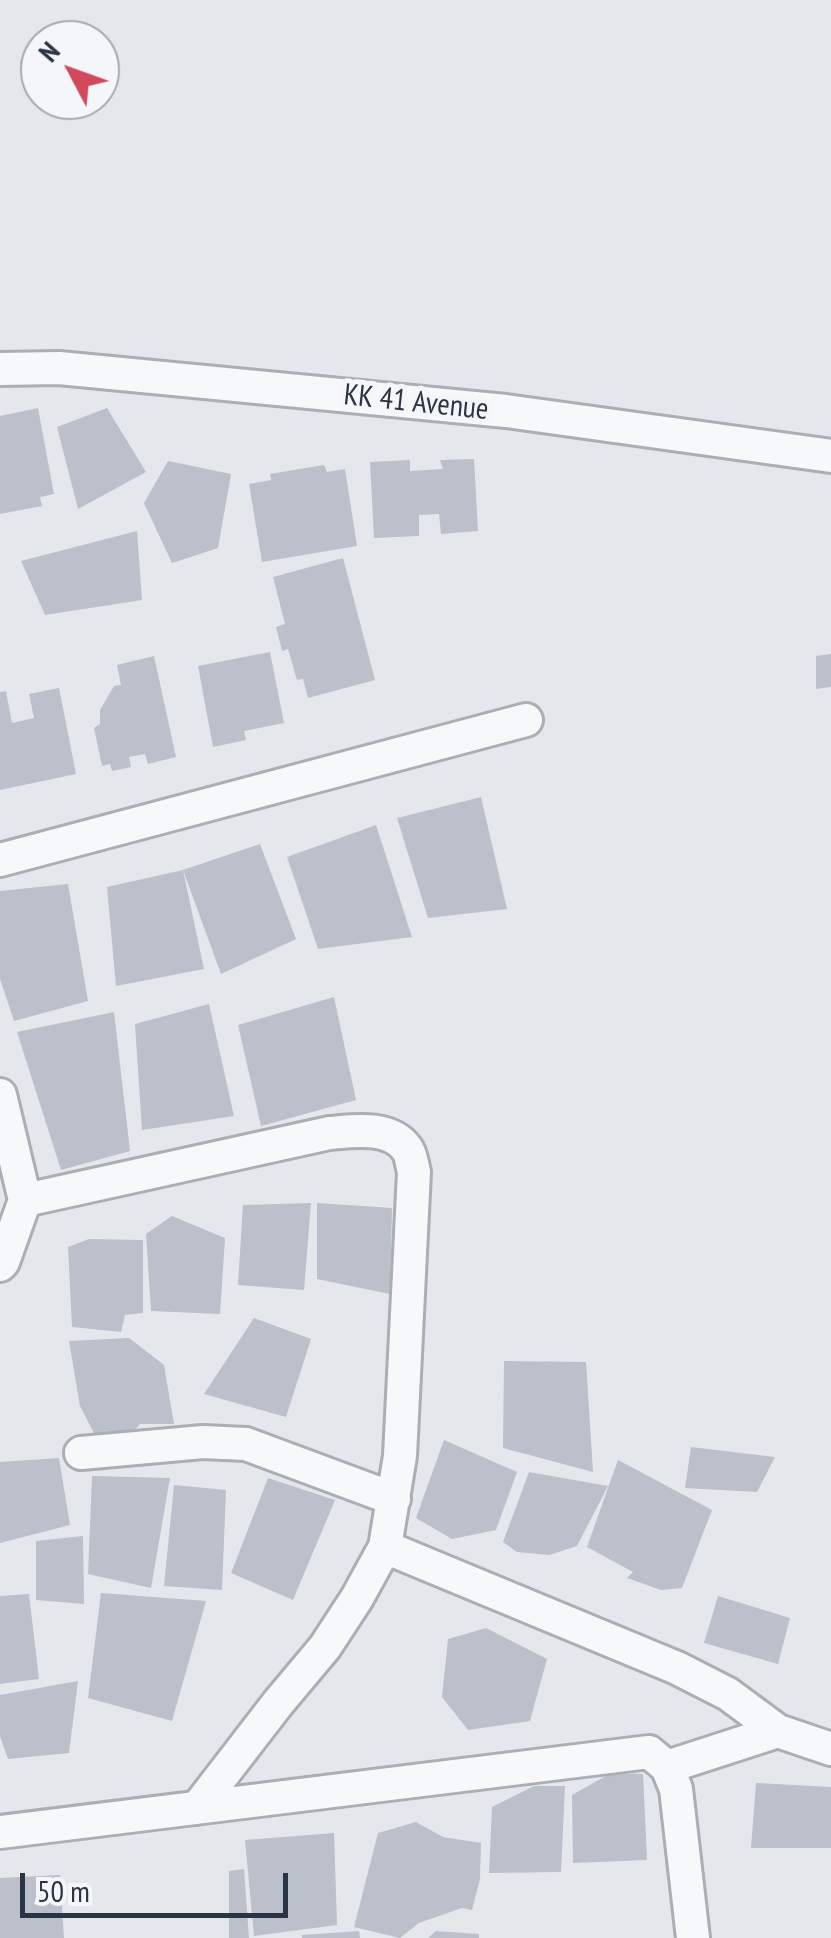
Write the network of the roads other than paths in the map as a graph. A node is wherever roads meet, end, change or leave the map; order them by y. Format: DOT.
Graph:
graph roads {
  1 [pos="0,369"];
  2 [pos="831,456"];
  3 [pos="526,720"];
  4 [pos="0,860"];
  5 [pos="0,1095"];
  6 [pos="25,1200"];
  7 [pos="0,1265"];
  8 [pos="80,1453"];
  9 [pos="394,1498"];
  10 [pos="385,1547"];
  11 [pos="778,1732"];
  12 [pos="831,1749"];
  13 [pos="667,1767"];
  14 [pos="196,1808"];
  15 [pos="0,1832"];
  16 [pos="694,1938"];
  1 -- 2 [label="street, KK 41 Avenue"];
  3 -- 4 [label="street"];
  5 -- 6 [label="street"];
  6 -- 7 [label="street"];
  6 -- 9 [label="street"];
  8 -- 9 [label="street"];
  9 -- 10 [label="street"];
  10 -- 11 [label="street"];
  10 -- 14 [label="street"];
  11 -- 12 [label="street"];
  11 -- 13 [label="street"];
  13 -- 14 [label="street"];
  13 -- 16 [label="street"];
  14 -- 15 [label="street"];
}
